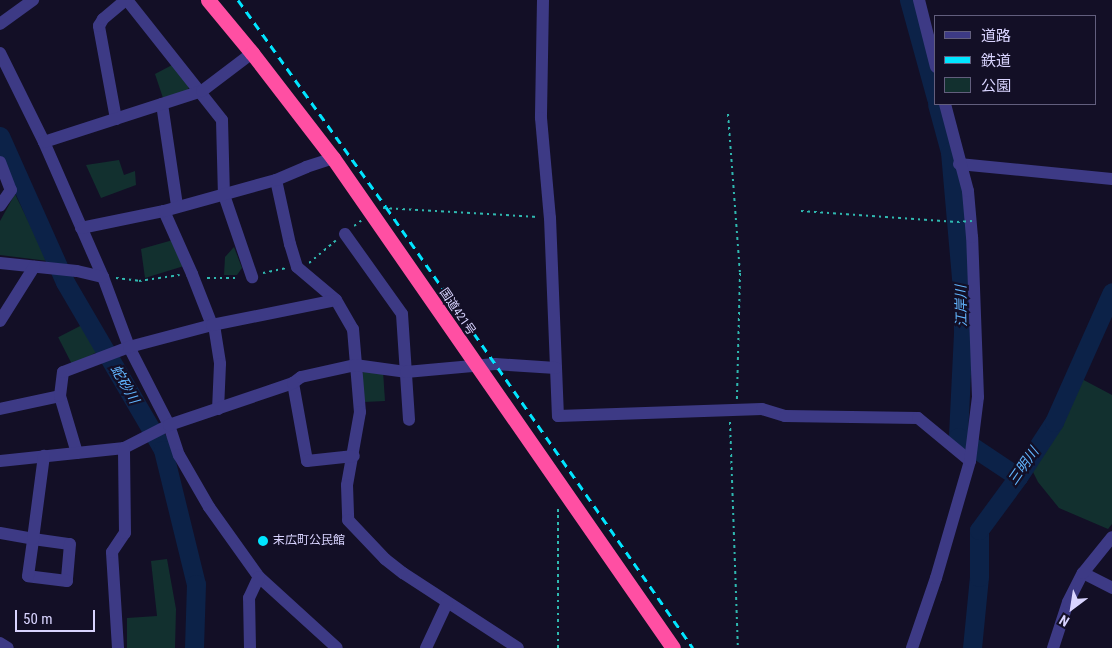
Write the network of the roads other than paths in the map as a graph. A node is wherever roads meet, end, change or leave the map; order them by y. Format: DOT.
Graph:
graph roads {
  1 [pos="33,0"];
  2 [pos="127,0"];
  3 [pos="208,0"];
  4 [pos="543,0"];
  5 [pos="919,0"];
  6 [pos="0,24"];
  7 [pos="0,53"];
  8 [pos="252,53"];
  9 [pos="934,59"];
  10 [pos="202,91"];
  11 [pos="162,104"];
  12 [pos="945,105"];
  13 [pos="116,119"];
  14 [pos="44,142"];
  15 [pos="333,158"];
  16 [pos="0,162"];
  17 [pos="959,164"];
  18 [pos="1112,179"];
  19 [pos="276,180"];
  20 [pos="224,195"];
  21 [pos="0,206"];
  22 [pos="177,206"];
  23 [pos="164,211"];
  24 [pos="81,228"];
  25 [pos="345,234"];
  26 [pos="0,264"];
  27 [pos="34,267"];
  28 [pos="103,277"];
  29 [pos="252,277"];
  30 [pos="336,300"];
  31 [pos="0,321"];
  32 [pos="213,325"];
  33 [pos="129,347"];
  34 [pos="355,365"];
  35 [pos="474,365"];
  36 [pos="556,368"];
  37 [pos="406,372"];
  38 [pos="294,383"];
  39 [pos="60,396"];
  40 [pos="0,409"];
  41 [pos="218,409"];
  42 [pos="409,420"];
  43 [pos="169,425"];
  44 [pos="124,448"];
  45 [pos="77,454"];
  46 [pos="44,456"];
  47 [pos="354,456"];
  48 [pos="0,460"];
  49 [pos="970,461"];
  50 [pos="0,533"];
  51 [pos="1112,537"];
  52 [pos="1083,574"];
  53 [pos="259,577"];
  54 [pos="1112,588"];
  55 [pos="447,603"];
  56 [pos="0,643"];
  57 [pos="8,648"];
  58 [pos="118,648"];
  59 [pos="250,648"];
  60 [pos="336,648"];
  61 [pos="426,648"];
  62 [pos="518,648"];
  63 [pos="673,648"];
  64 [pos="912,648"];
  65 [pos="1053,648"];
  1 -- 6 [label="street"];
  2 -- 10 [label="street"];
  2 -- 13 [label="street"];
  3 -- 8 [label="highway, 国道421号"];
  4 -- 36 [label="street"];
  5 -- 9 [label="street"];
  7 -- 14 [label="street"];
  8 -- 10 [label="street"];
  8 -- 15 [label="highway, 国道421号"];
  10 -- 11 [label="street"];
  10 -- 20 [label="street"];
  11 -- 13 [label="street"];
  11 -- 22 [label="street"];
  12 -- 17 [label="street"];
  13 -- 14 [label="street"];
  14 -- 24 [label="street"];
  15 -- 19 [label="street"];
  15 -- 35 [label="highway, 国道421号"];
  16 -- 21 [label="street"];
  17 -- 18 [label="street"];
  17 -- 49 [label="street"];
  19 -- 20 [label="street"];
  19 -- 30 [label="street"];
  20 -- 22 [label="street"];
  20 -- 29 [label="street"];
  22 -- 23 [label="street"];
  23 -- 24 [label="street"];
  23 -- 32 [label="street"];
  24 -- 28 [label="street"];
  25 -- 37 [label="street"];
  26 -- 27 [label="street"];
  27 -- 28 [label="street"];
  27 -- 31 [label="street"];
  28 -- 33 [label="street"];
  30 -- 32 [label="street"];
  30 -- 34 [label="street"];
  32 -- 33 [label="street"];
  32 -- 41 [label="street"];
  33 -- 39 [label="street"];
  33 -- 43 [label="street"];
  34 -- 37 [label="street"];
  34 -- 38 [label="street"];
  34 -- 47 [label="street"];
  35 -- 36 [label="street"];
  35 -- 37 [label="street"];
  35 -- 63 [label="highway, 国道421号"];
  36 -- 49 [label="street"];
  37 -- 42 [label="street"];
  38 -- 41 [label="street"];
  38 -- 47 [label="street"];
  39 -- 40 [label="street"];
  39 -- 45 [label="street"];
  41 -- 43 [label="street"];
  43 -- 44 [label="street"];
  43 -- 53 [label="street"];
  44 -- 45 [label="street"];
  44 -- 58 [label="street"];
  45 -- 46 [label="street"];
  46 -- 48 [label="street"];
  46 -- 50 [label="street"];
  47 -- 55 [label="street"];
  49 -- 64 [label="street"];
  51 -- 52 [label="street"];
  52 -- 54 [label="street"];
  52 -- 65 [label="street"];
  53 -- 59 [label="street"];
  53 -- 60 [label="street"];
  55 -- 61 [label="street"];
  55 -- 62 [label="street"];
  56 -- 57 [label="street"];
}
